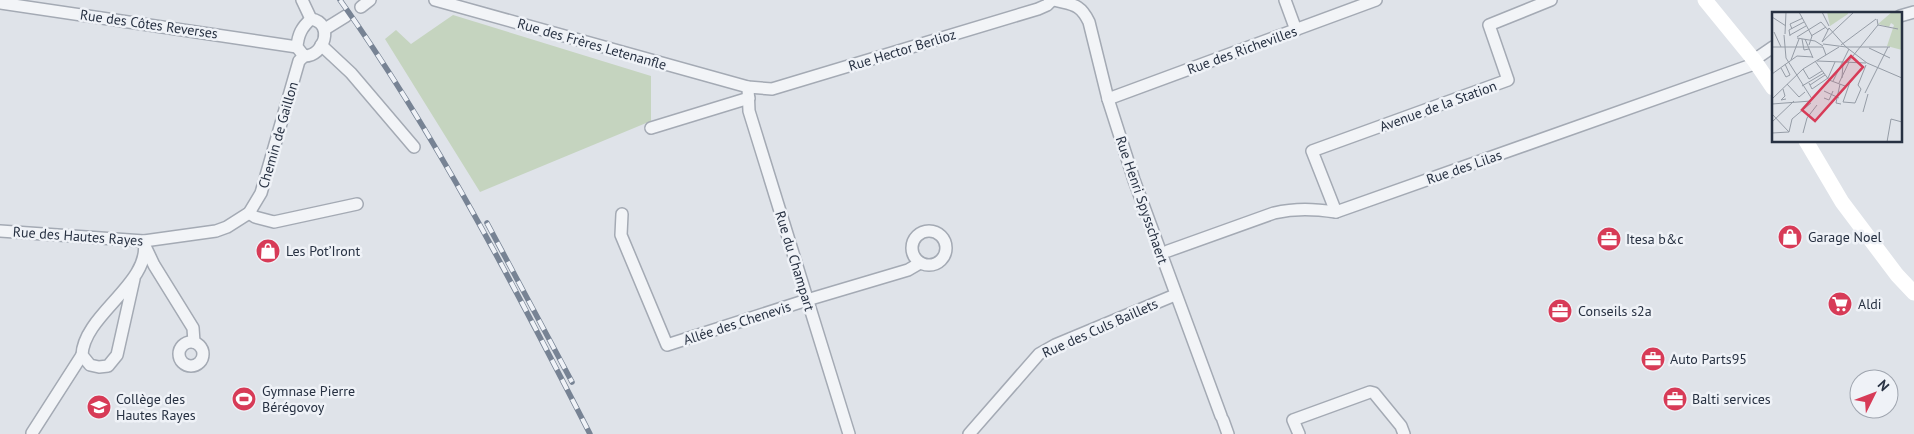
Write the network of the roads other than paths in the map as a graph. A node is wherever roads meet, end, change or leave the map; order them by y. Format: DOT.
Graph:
graph roads {
  1 [pos="302,0"];
  2 [pos="370,0"];
  3 [pos="435,0"];
  4 [pos="1053,0"];
  5 [pos="1285,0"];
  6 [pos="1376,0"];
  7 [pos="1551,0"];
  8 [pos="1705,0"];
  9 [pos="0,3"];
  10 [pos="361,7"];
  11 [pos="346,16"];
  12 [pos="311,20"];
  13 [pos="325,29"];
  14 [pos="1296,30"];
  15 [pos="321,46"];
  16 [pos="1772,49"];
  17 [pos="300,51"];
  18 [pos="1755,61"];
  19 [pos="1772,86"];
  20 [pos="749,93"];
  21 [pos="1108,99"];
  22 [pos="651,128"];
  23 [pos="1807,142"];
  24 [pos="414,147"];
  25 [pos="357,204"];
  26 [pos="1336,212"];
  27 [pos="249,213"];
  28 [pos="622,214"];
  29 [pos="0,231"];
  30 [pos="144,244"];
  31 [pos="1168,251"];
  32 [pos="920,263"];
  33 [pos="134,279"];
  34 [pos="1914,293"];
  35 [pos="1175,295"];
  36 [pos="807,300"];
  37 [pos="194,342"];
  38 [pos="82,355"];
  39 [pos="32,433"];
  40 [pos="849,434"];
  41 [pos="969,434"];
  42 [pos="1228,434"];
  43 [pos="1299,434"];
  44 [pos="1404,434"];
  1 -- 12 [label="street"];
  2 -- 10 [label="street"];
  3 -- 20 [label="street, Rue des Frères Letenanfle"];
  4 -- 20 [label="street, Rue Hector Berlioz"];
  4 -- 21 [label="street, Rue Henri Spysschaert"];
  5 -- 14 [label="street"];
  6 -- 14 [label="street, Rue des Richevilles"];
  7 -- 26 [label="street, Avenue de la Station"];
  8 -- 18 [label="main road"];
  9 -- 17 [label="street, Rue des Côtes Reverses"];
  11 -- 13 [label="street"];
  12 -- 13 [label="street"];
  12 -- 17 [label="street"];
  13 -- 15 [label="street"];
  14 -- 21 [label="street, Rue des Richevilles"];
  15 -- 17 [label="street"];
  15 -- 24 [label="street"];
  16 -- 18 [label="street, Rue des Lilas"];
  17 -- 27 [label="street, Chemin de Gaillon"];
  18 -- 19 [label="main road"];
  18 -- 26 [label="street, Rue des Lilas"];
  20 -- 22 [label="street, Rue Hector Berlioz"];
  20 -- 36 [label="street, Rue du Champart"];
  21 -- 35 [label="street, Rue Henri Spysschaert"];
  23 -- 34 [label="main road"];
  25 -- 27 [label="street"];
  26 -- 31 [label="street, Rue des Lilas"];
  27 -- 30 [label="street, Rue des Hautes Rayes"];
  28 -- 36 [label="street, Allée des Chenevis"];
  29 -- 30 [label="street, Rue des Hautes Rayes"];
  30 -- 33 [label="street"];
  30 -- 37 [label="street"];
  32 -- 36 [label="street, Allée des Chenevis"];
  33 -- 38 [label="street"];
  33 -- 38 [label="street"];
  35 -- 41 [label="street, Rue des Culs Baillets"];
  35 -- 42 [label="street, Rue Henri Spysschaert"];
  36 -- 40 [label="street, Rue du Champart"];
  38 -- 39 [label="street"];
  43 -- 44 [label="street"];
}
